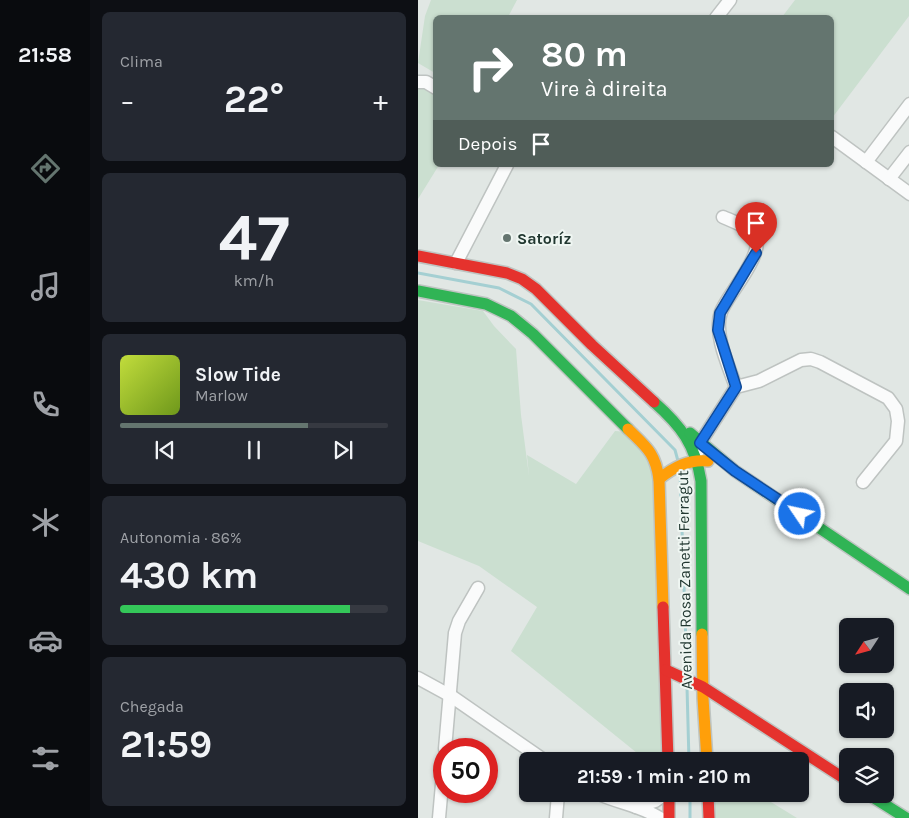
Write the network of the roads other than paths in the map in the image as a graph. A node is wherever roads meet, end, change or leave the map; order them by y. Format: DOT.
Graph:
graph roads {
  1 [pos="730,0"];
  2 [pos="718,15"];
  3 [pos="418,82"];
  4 [pos="433,86"];
  5 [pos="910,104"];
  6 [pos="834,138"];
  7 [pos="910,152"];
  8 [pos="866,162"];
  9 [pos="506,167"];
  10 [pos="889,179"];
  11 [pos="910,194"];
  12 [pos="723,217"];
  13 [pos="418,256"];
  14 [pos="456,263"];
  15 [pos="418,291"];
  16 [pos="736,387"];
  17 [pos="674,420"];
  18 [pos="700,443"];
  19 [pos="698,460"];
  20 [pos="735,471"];
  21 [pos="659,480"];
  22 [pos="863,482"];
  23 [pos="478,588"];
  24 [pos="910,589"];
  25 [pos="666,670"];
  26 [pos="418,678"];
  27 [pos="703,687"];
  28 [pos="451,696"];
  29 [pos="737,710"];
  30 [pos="706,737"];
  31 [pos="447,738"];
  32 [pos="531,752"];
  33 [pos="668,752"];
  34 [pos="707,752"];
  35 [pos="839,775"];
  36 [pos="557,802"];
  37 [pos="618,802"];
  38 [pos="653,802"];
  39 [pos="668,802"];
  40 [pos="708,802"];
  41 [pos="440,803"];
  42 [pos="882,803"];
  43 [pos="636,807"];
  44 [pos="439,818"];
  45 [pos="556,818"];
  46 [pos="660,818"];
  47 [pos="669,818"];
  48 [pos="709,818"];
  49 [pos="906,818"];
  1 -- 2 [label="street"];
  3 -- 4 [label="street"];
  5 -- 8 [label="street"];
  6 -- 8 [label="street"];
  7 -- 10 [label="street"];
  8 -- 10 [label="street"];
  9 -- 14 [label="street"];
  10 -- 11 [label="street"];
  12 -- 16 [label="street"];
  13 -- 14 [label="main road, Avenida Rosa Zanetti Ferragut"];
  14 -- 17 [label="main road, Avenida Rosa Zanetti Ferragut"];
  15 -- 21 [label="main road, Avenida Rosa Zanetti Ferragut"];
  16 -- 18 [label="street"];
  16 -- 22 [label="street"];
  17 -- 18 [label="main road"];
  17 -- 19 [label="main road, Avenida Rosa Zanetti Ferragut"];
  18 -- 19 [label="street"];
  18 -- 20 [label="main road"];
  19 -- 20 [label="main road"];
  19 -- 21 [label="main road"];
  19 -- 27 [label="main road, Avenida Rosa Zanetti Ferragut"];
  20 -- 24 [label="main road"];
  21 -- 25 [label="main road, Avenida Rosa Zanetti Ferragut"];
  23 -- 28 [label="street"];
  25 -- 27 [label="main road"];
  25 -- 33 [label="main road, Avenida Rosa Zanetti Ferragut"];
  26 -- 28 [label="street"];
  27 -- 29 [label="main road"];
  27 -- 30 [label="main road, Avenida Rosa Zanetti Ferragut"];
  28 -- 31 [label="street"];
  28 -- 32 [label="street"];
  29 -- 30 [label="main road"];
  29 -- 35 [label="main road"];
  30 -- 34 [label="main road, Avenida Rosa Zanetti Ferragut"];
  36 -- 45 [label="street"];
  37 -- 43 [label="street"];
  38 -- 43 [label="street"];
  39 -- 47 [label="main road"];
  40 -- 48 [label="main road"];
  41 -- 44 [label="street"];
  42 -- 49 [label="main road"];
  43 -- 46 [label="street"];
}
